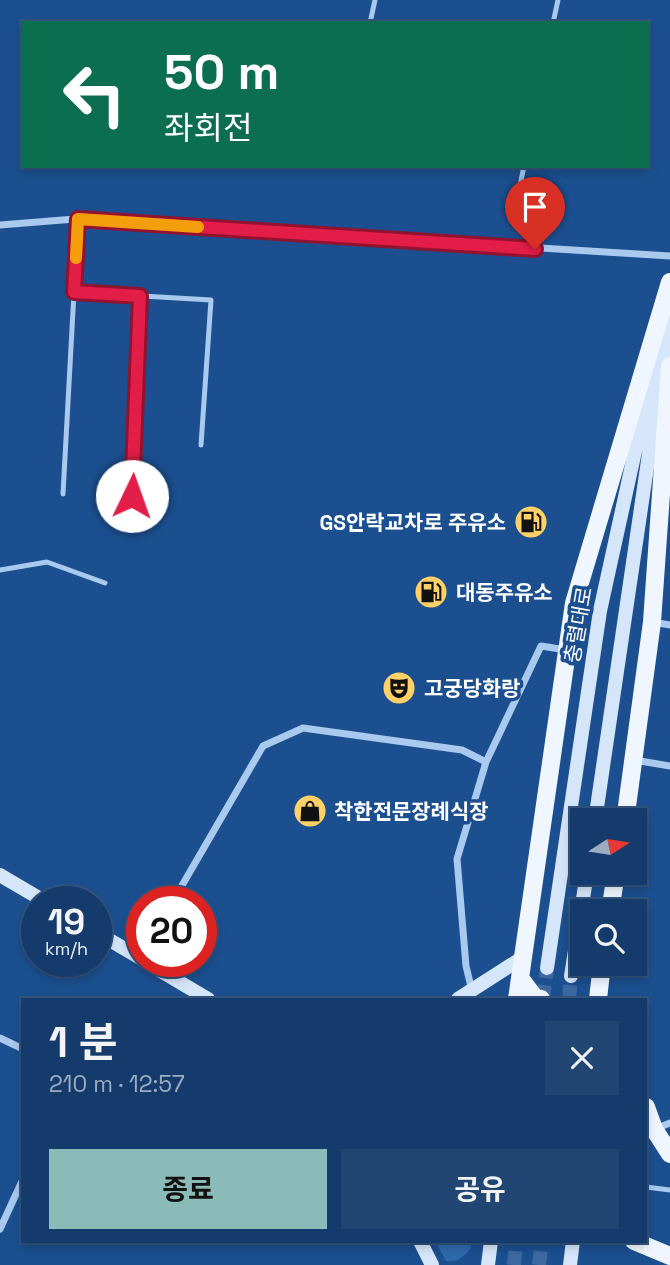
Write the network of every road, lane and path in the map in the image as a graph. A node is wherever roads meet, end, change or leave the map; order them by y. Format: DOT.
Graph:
graph roads {
  1 [pos="375,0"];
  2 [pos="558,0"];
  3 [pos="370,21"];
  4 [pos="553,21"];
  5 [pos="524,168"];
  6 [pos="515,210"];
  7 [pos="78,219"];
  8 [pos="0,225"];
  9 [pos="670,256"];
  10 [pos="670,282"];
  11 [pos="74,292"];
  12 [pos="670,292"];
  13 [pos="140,296"];
  14 [pos="670,311"];
  15 [pos="670,366"];
  16 [pos="201,445"];
  17 [pos="63,494"];
  18 [pos="132,496"];
  19 [pos="0,570"];
  20 [pos="105,583"];
  21 [pos="661,623"];
  22 [pos="567,650"];
  23 [pos="634,760"];
  24 [pos="486,762"];
  25 [pos="670,766"];
  26 [pos="597,808"];
  27 [pos="627,808"];
  28 [pos="0,875"];
  29 [pos="182,886"];
  30 [pos="21,887"];
  31 [pos="522,958"];
  32 [pos="547,968"];
  33 [pos="172,977"];
  34 [pos="520,978"];
  35 [pos="472,991"];
  36 [pos="206,998"];
  37 [pos="460,998"];
  38 [pos="517,998"];
  39 [pos="535,998"];
  40 [pos="0,1038"];
  41 [pos="21,1048"];
  42 [pos="647,1108"];
  43 [pos="662,1126"];
  44 [pos="670,1154"];
  45 [pos="21,1183"];
  46 [pos="647,1187"];
  47 [pos="670,1190"];
  48 [pos="0,1229"];
  49 [pos="421,1243"];
  50 [pos="491,1243"];
  51 [pos="573,1243"];
  52 [pos="639,1243"];
  53 [pos="670,1256"];
  54 [pos="432,1265"];
  55 [pos="488,1265"];
  56 [pos="570,1265"];
  1 -- 3 [label="lane"];
  2 -- 4 [label="lane"];
  5 -- 6 [label="lane"];
  7 -- 8 [label="street"];
  7 -- 9 [label="street"];
  7 -- 11 [label="lane"];
  10 -- 22 [label="main road"];
  11 -- 13 [label="lane"];
  11 -- 17 [label="lane"];
  12 -- 32 [label="main road, 충렬대로"];
  13 -- 16 [label="lane"];
  13 -- 18 [label="lane"];
  14 -- 26 [label="main road"];
  15 -- 21 [label="main road"];
  19 -- 20 [label="lane"];
  21 -- 23 [label="main road"];
  22 -- 24 [label="street"];
  22 -- 31 [label="main road"];
  23 -- 25 [label="street"];
  23 -- 27 [label="main road"];
  24 -- 29 [label="street"];
  24 -- 35 [label="street"];
  28 -- 30 [label="main road"];
  31 -- 34 [label="main road"];
  31 -- 35 [label="main road"];
  33 -- 36 [label="main road"];
  34 -- 38 [label="main road"];
  34 -- 39 [label="main road"];
  35 -- 37 [label="main road"];
  40 -- 41 [label="street"];
  42 -- 43 [label="main road"];
  43 -- 44 [label="main road"];
  45 -- 48 [label="street"];
  46 -- 47 [label="lane"];
  49 -- 54 [label="main road"];
  50 -- 55 [label="main road"];
  51 -- 56 [label="main road"];
  52 -- 53 [label="main road"];
}
